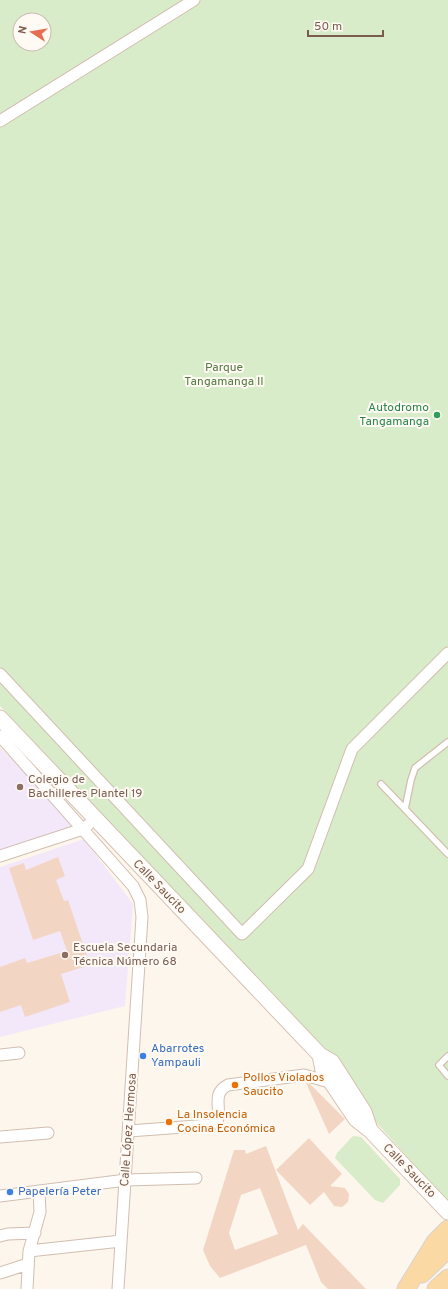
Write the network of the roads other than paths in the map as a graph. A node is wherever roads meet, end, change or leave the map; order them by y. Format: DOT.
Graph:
graph roads {
  1 [pos="194,0"];
  2 [pos="0,121"];
  3 [pos="448,653"];
  4 [pos="0,674"];
  5 [pos="0,718"];
  6 [pos="0,736"];
  7 [pos="448,742"];
  8 [pos="381,784"];
  9 [pos="405,809"];
  10 [pos="89,825"];
  11 [pos="448,854"];
  12 [pos="0,856"];
  13 [pos="19,1053"];
  14 [pos="0,1054"];
  15 [pos="320,1055"];
  16 [pos="448,1056"];
  17 [pos="448,1076"];
  18 [pos="331,1082"];
  19 [pos="350,1091"];
  20 [pos="370,1130"];
  21 [pos="129,1131"];
  22 [pos="48,1133"];
  23 [pos="0,1137"];
  24 [pos="196,1178"];
  25 [pos="126,1180"];
  26 [pos="39,1191"];
  27 [pos="0,1196"];
  28 [pos="448,1212"];
  29 [pos="448,1229"];
  30 [pos="35,1234"];
  31 [pos="0,1236"];
  32 [pos="121,1241"];
  33 [pos="448,1249"];
  34 [pos="29,1251"];
  35 [pos="28,1264"];
  36 [pos="1,1270"];
  37 [pos="448,1278"];
  38 [pos="27,1289"];
  39 [pos="118,1289"];
  40 [pos="406,1289"];
  41 [pos="436,1289"];
  1 -- 2 [label="street"];
  3 -- 4 [label="street"];
  5 -- 10 [label="street, Calle Saucito"];
  6 -- 10 [label="street, Calle López Hermosa"];
  7 -- 9 [label="lane"];
  8 -- 9 [label="lane"];
  9 -- 11 [label="lane"];
  10 -- 12 [label="street"];
  10 -- 15 [label="street, Calle Saucito"];
  10 -- 21 [label="street, Calle López Hermosa"];
  13 -- 14 [label="street"];
  15 -- 18 [label="street, Calle Saucito"];
  15 -- 19 [label="street, Calle Saucito"];
  16 -- 17 [label="lane"];
  18 -- 19 [label="street"];
  18 -- 20 [label="street, Calle Saucito"];
  18 -- 21 [label="street"];
  19 -- 20 [label="street, Calle Saucito"];
  20 -- 28 [label="street, Calle Saucito"];
  21 -- 25 [label="street, Calle López Hermosa"];
  22 -- 23 [label="street"];
  24 -- 25 [label="street"];
  25 -- 26 [label="street"];
  25 -- 32 [label="street, Calle López Hermosa"];
  26 -- 27 [label="street"];
  26 -- 30 [label="street"];
  29 -- 40 [label="main road"];
  30 -- 31 [label="street"];
  30 -- 34 [label="street"];
  32 -- 34 [label="street"];
  32 -- 39 [label="street, Calle López Hermosa"];
  33 -- 40 [label="main road"];
  34 -- 35 [label="street"];
  35 -- 36 [label="street"];
  35 -- 38 [label="street"];
  37 -- 41 [label="main road"];
}
